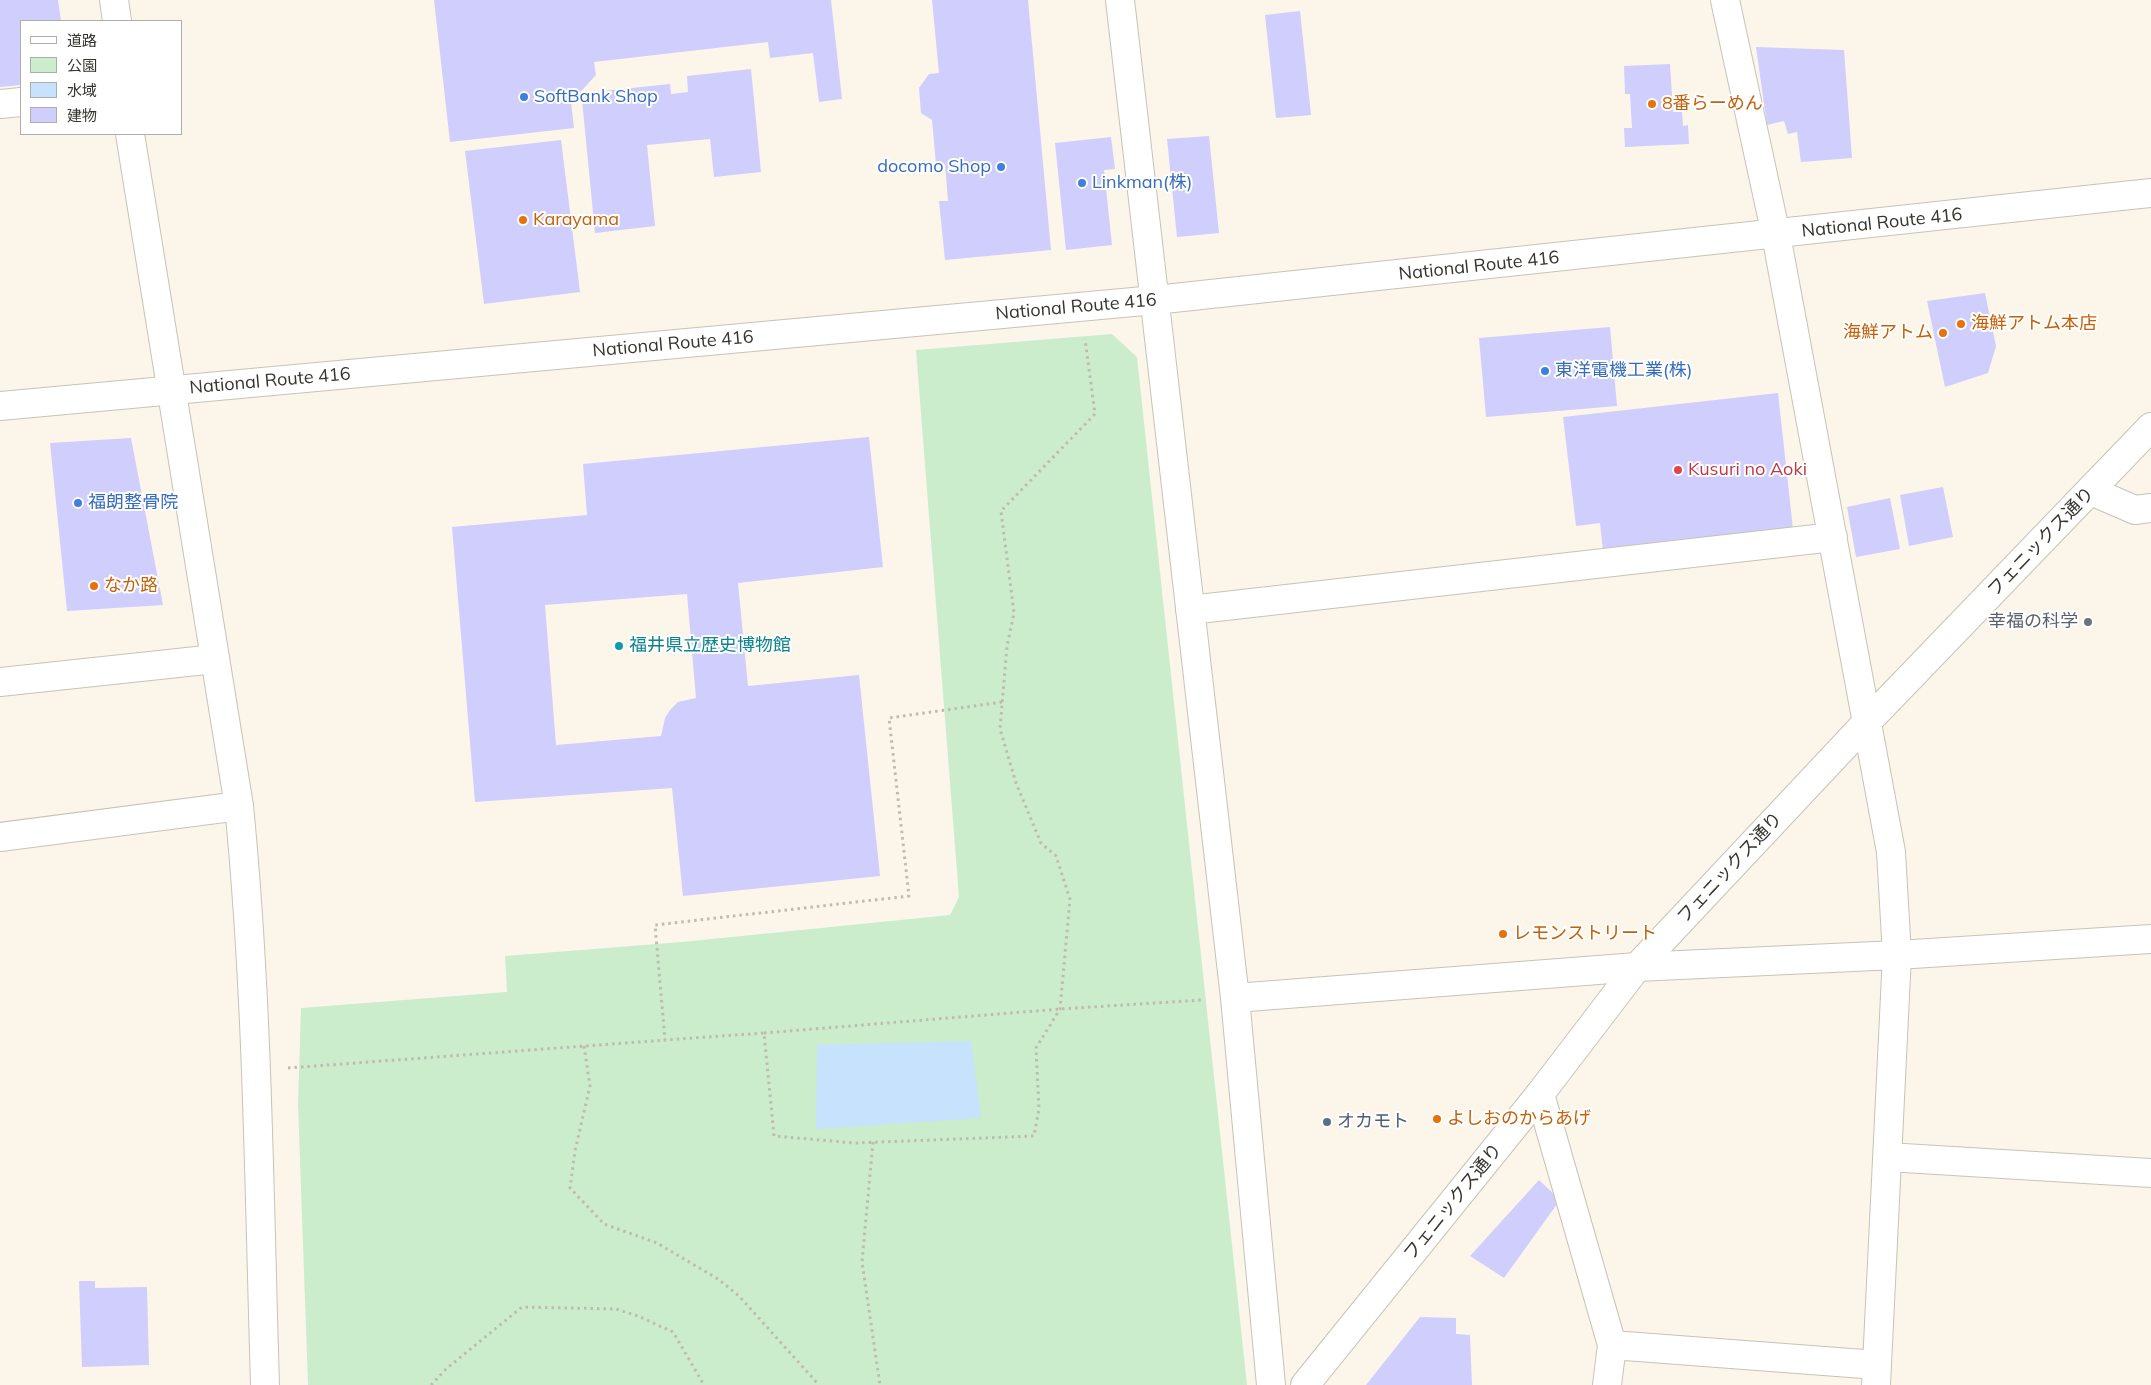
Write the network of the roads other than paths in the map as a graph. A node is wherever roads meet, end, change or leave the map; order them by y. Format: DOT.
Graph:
graph roads {
  1 [pos="114,0"];
  2 [pos="1120,0"];
  3 [pos="1725,0"];
  4 [pos="117,20"];
  5 [pos="20,102"];
  6 [pos="0,104"];
  7 [pos="130,135"];
  8 [pos="2151,193"];
  9 [pos="1776,235"];
  10 [pos="1155,300"];
  11 [pos="172,390"];
  12 [pos="0,406"];
  13 [pos="2151,427"];
  14 [pos="2091,491"];
  15 [pos="2151,508"];
  16 [pos="1833,537"];
  17 [pos="1190,610"];
  18 [pos="215,659"];
  19 [pos="0,682"];
  20 [pos="1868,721"];
  21 [pos="239,806"];
  22 [pos="0,837"];
  23 [pos="2151,939"];
  24 [pos="1897,955"];
  25 [pos="1638,967"];
  26 [pos="1235,998"];
  27 [pos="1540,1094"];
  28 [pos="1887,1157"];
  29 [pos="2151,1173"];
  30 [pos="1612,1345"];
  31 [pos="1877,1375"];
  32 [pos="265,1385"];
  33 [pos="1272,1385"];
  34 [pos="1306,1385"];
  35 [pos="1608,1385"];
  1 -- 4 [label="main road"];
  2 -- 10 [label="main road"];
  3 -- 9 [label="main road"];
  5 -- 6 [label="main road"];
  7 -- 11 [label="main road"];
  8 -- 9 [label="main road, National Route 416"];
  9 -- 10 [label="main road, National Route 416"];
  9 -- 16 [label="main road"];
  10 -- 11 [label="main road, National Route 416"];
  10 -- 17 [label="main road"];
  11 -- 12 [label="main road, National Route 416"];
  11 -- 18 [label="main road"];
  13 -- 14 [label="main road, フェニックス通り"];
  14 -- 15 [label="main road"];
  14 -- 20 [label="main road, フェニックス通り"];
  16 -- 17 [label="main road"];
  16 -- 20 [label="main road"];
  17 -- 26 [label="main road"];
  18 -- 19 [label="main road"];
  18 -- 21 [label="main road"];
  20 -- 24 [label="main road"];
  20 -- 25 [label="main road, フェニックス通り"];
  21 -- 22 [label="main road"];
  21 -- 32 [label="main road"];
  23 -- 24 [label="main road"];
  24 -- 25 [label="main road"];
  24 -- 28 [label="main road"];
  25 -- 26 [label="main road"];
  25 -- 27 [label="main road, フェニックス通り"];
  26 -- 33 [label="main road"];
  27 -- 30 [label="main road"];
  27 -- 34 [label="main road, フェニックス通り"];
  28 -- 29 [label="main road"];
  28 -- 31 [label="main road"];
  30 -- 31 [label="main road"];
  30 -- 35 [label="main road"];
}
